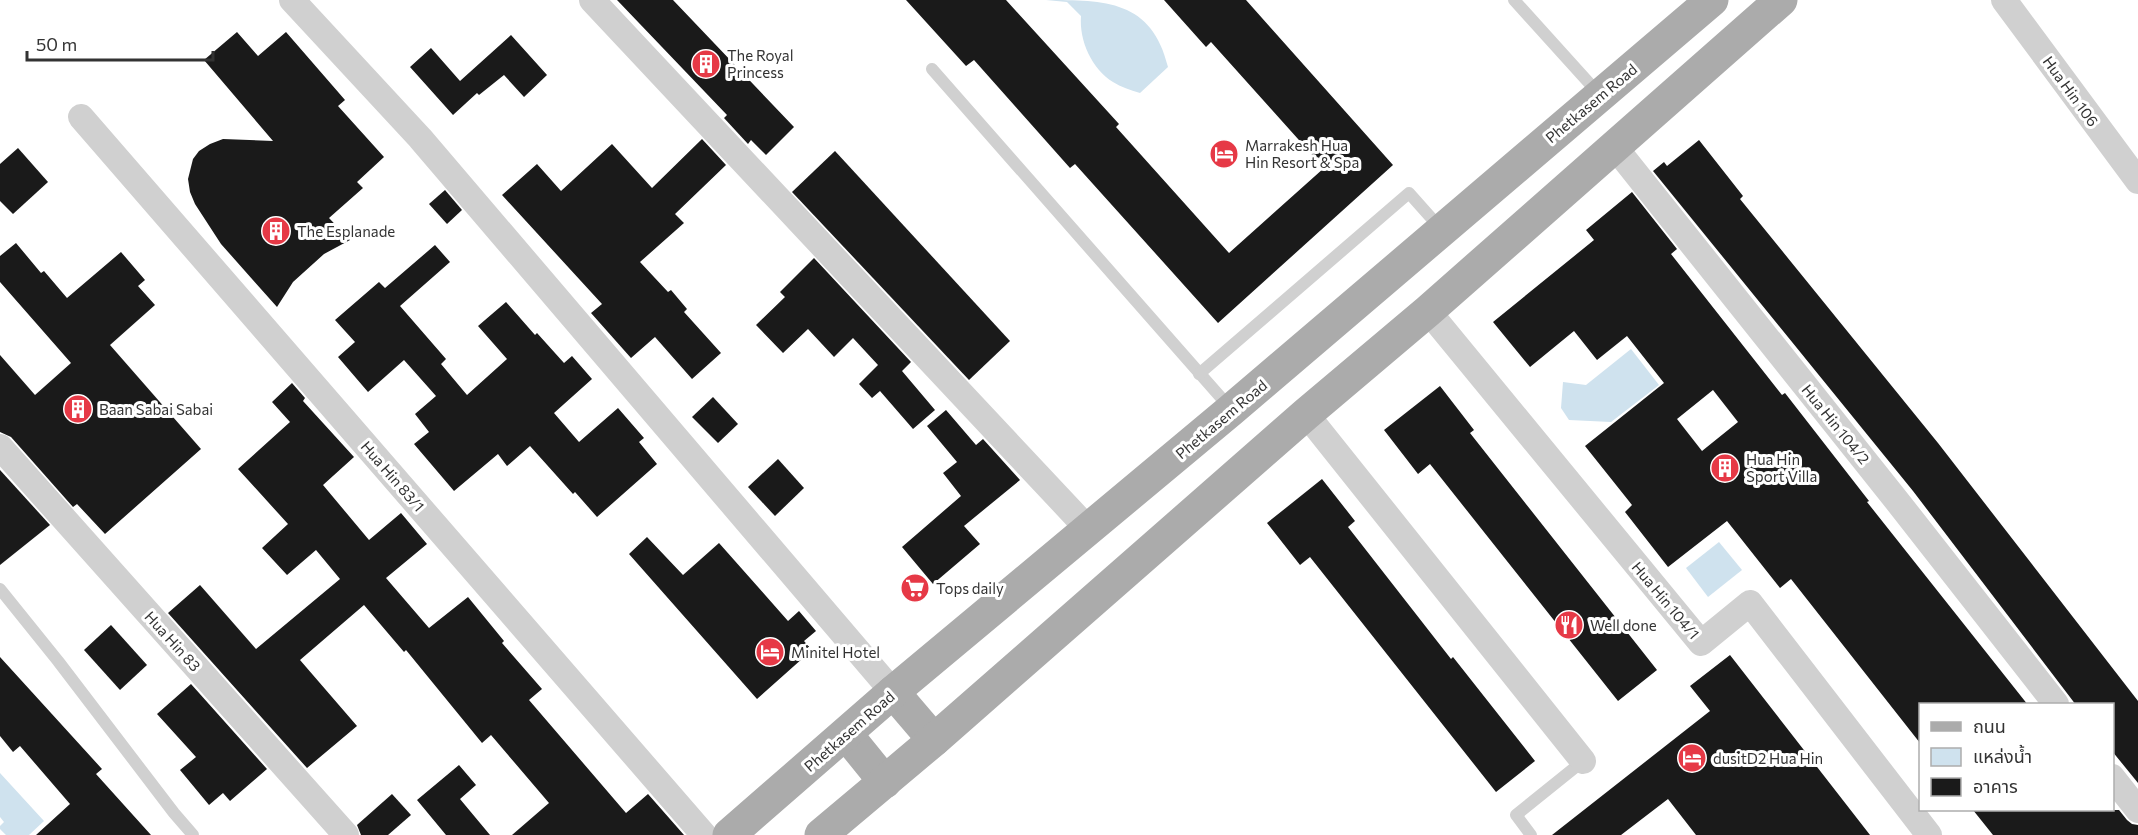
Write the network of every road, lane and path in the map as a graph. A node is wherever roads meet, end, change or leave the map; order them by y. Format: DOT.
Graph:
graph roads {
  1 [pos="292,0"];
  2 [pos="592,0"];
  3 [pos="1514,0"];
  4 [pos="1712,0"];
  5 [pos="1781,0"];
  6 [pos="2004,0"];
  7 [pos="932,69"];
  8 [pos="1600,95"];
  9 [pos="81,117"];
  10 [pos="1614,146"];
  11 [pos="2138,182"];
  12 [pos="1442,229"];
  13 [pos="1428,311"];
  14 [pos="1199,374"];
  15 [pos="1232,410"];
  16 [pos="1306,414"];
  17 [pos="0,447"];
  18 [pos="1089,530"];
  19 [pos="0,589"];
  20 [pos="893,692"];
  21 [pos="2054,703"];
  22 [pos="846,734"];
  23 [pos="934,740"];
  24 [pos="1583,761"];
  25 [pos="2114,780"];
  26 [pos="885,782"];
  27 [pos="2138,810"];
  28 [pos="193,835"];
  29 [pos="346,835"];
  30 [pos="704,835"];
  31 [pos="729,835"];
  32 [pos="821,835"];
  33 [pos="1531,835"];
  34 [pos="1929,835"];
  1 -- 20 [label="street"];
  2 -- 18 [label="street"];
  3 -- 8 [label="lane"];
  4 -- 8 [label="main road, Phetkasem Road"];
  5 -- 10 [label="main road"];
  6 -- 11 [label="street, Hua Hin 106"];
  7 -- 14 [label="lane"];
  8 -- 12 [label="main road, Phetkasem Road"];
  9 -- 30 [label="street, Hua Hin 83/1"];
  10 -- 13 [label="main road"];
  10 -- 21 [label="street, Hua Hin 104/2"];
  12 -- 14 [label="lane"];
  12 -- 15 [label="main road, Phetkasem Road"];
  13 -- 16 [label="main road"];
  13 -- 34 [label="street, Hua Hin 104/1"];
  14 -- 15 [label="lane"];
  15 -- 18 [label="main road, Phetkasem Road"];
  16 -- 23 [label="main road"];
  16 -- 24 [label="street"];
  17 -- 29 [label="street, Hua Hin 83"];
  18 -- 20 [label="main road, Phetkasem Road"];
  19 -- 28 [label="lane"];
  20 -- 22 [label="main road, Phetkasem Road"];
  20 -- 23 [label="main road"];
  22 -- 26 [label="main road"];
  22 -- 31 [label="main road, Phetkasem Road"];
  23 -- 26 [label="main road"];
  24 -- 33 [label="lane"];
  25 -- 27 [label="street"];
  26 -- 32 [label="main road"];
}
